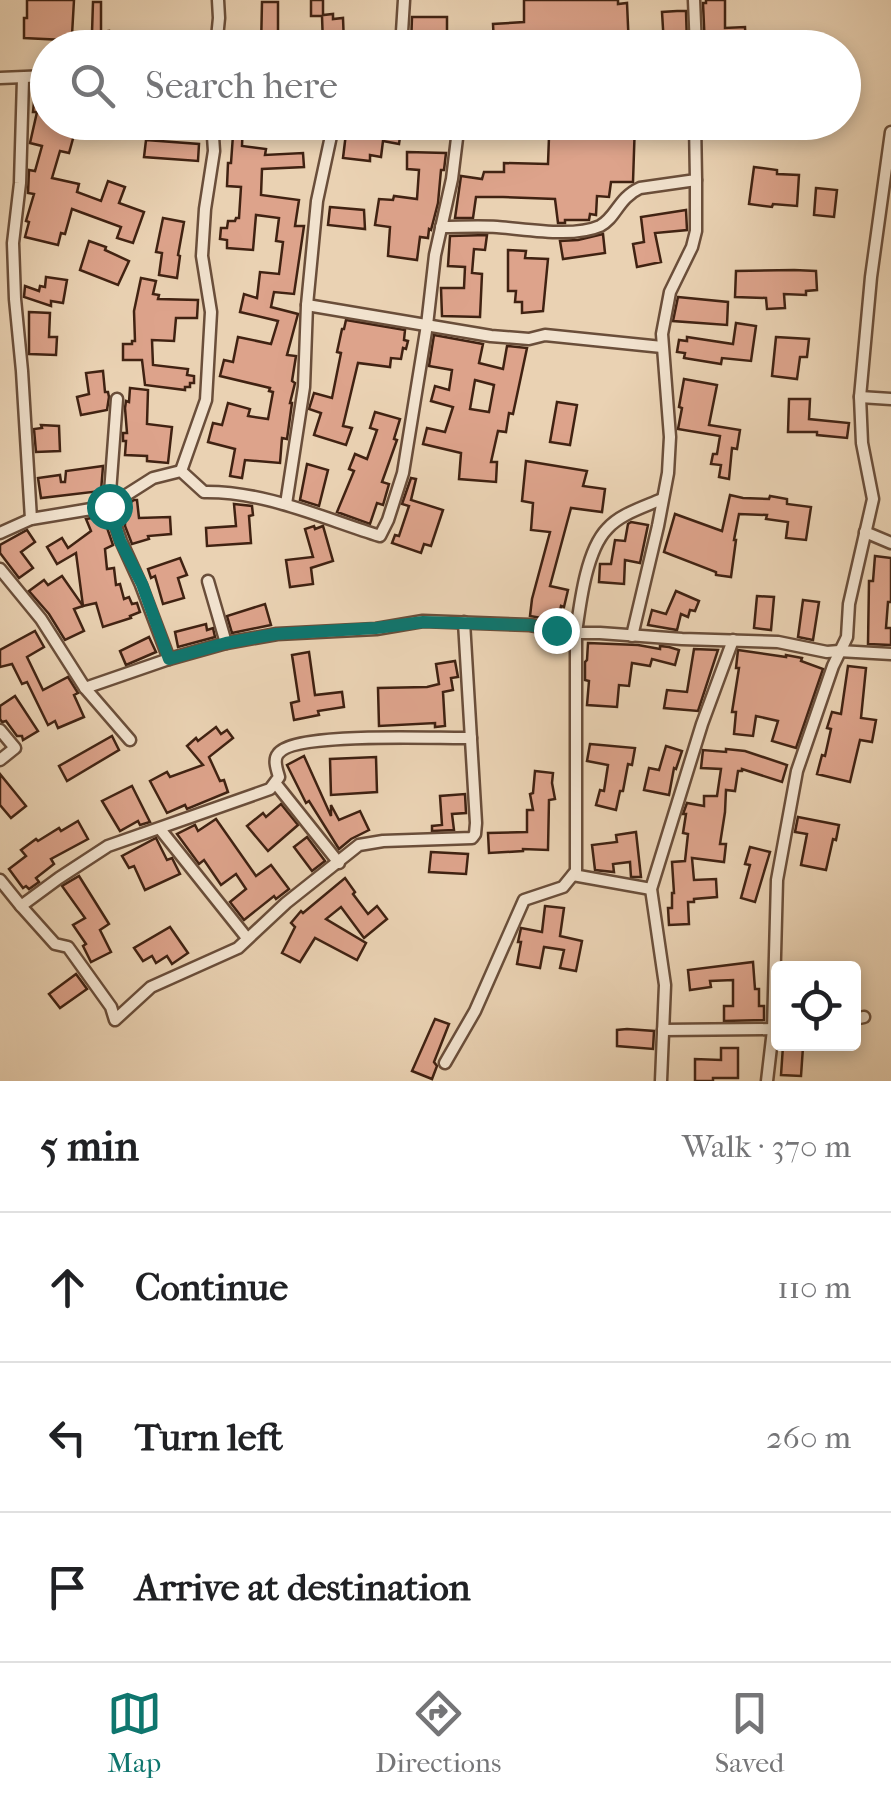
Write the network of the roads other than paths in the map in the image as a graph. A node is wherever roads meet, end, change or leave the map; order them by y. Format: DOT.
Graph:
graph roads {
  1 [pos="218,0"];
  2 [pos="404,0"];
  3 [pos="694,0"];
  4 [pos="218,30"];
  5 [pos="402,30"];
  6 [pos="695,30"];
  7 [pos="30,77"];
  8 [pos="0,78"];
  9 [pos="23,78"];
  10 [pos="891,132"];
  11 [pos="213,140"];
  12 [pos="330,140"];
  13 [pos="458,140"];
  14 [pos="695,140"];
  15 [pos="696,180"];
  16 [pos="442,227"];
  17 [pos="307,306"];
  18 [pos="427,325"];
  19 [pos="662,347"];
  20 [pos="860,397"];
  21 [pos="118,399"];
  22 [pos="891,399"];
  23 [pos="181,471"];
  24 [pos="662,499"];
  25 [pos="286,504"];
  26 [pos="109,506"];
  27 [pos="31,520"];
  28 [pos="0,532"];
  29 [pos="865,532"];
  30 [pos="891,544"];
  31 [pos="0,569"];
  32 [pos="208,581"];
  33 [pos="464,622"];
  34 [pos="576,633"];
  35 [pos="632,636"];
  36 [pos="732,640"];
  37 [pos="226,643"];
  38 [pos="840,651"];
  39 [pos="891,654"];
  40 [pos="169,659"];
  41 [pos="85,688"];
  42 [pos="0,730"];
  43 [pos="471,738"];
  44 [pos="130,740"];
  45 [pos="0,760"];
  46 [pos="276,784"];
  47 [pos="160,829"];
  48 [pos="338,863"];
  49 [pos="572,875"];
  50 [pos="0,880"];
  51 [pos="651,889"];
  52 [pos="21,906"];
  53 [pos="246,938"];
  54 [pos="777,961"];
  55 [pos="663,1030"];
  56 [pos="771,1030"];
  57 [pos="772,1051"];
  58 [pos="446,1063"];
  59 [pos="661,1081"];
  60 [pos="766,1081"];
  1 -- 4 [label="street"];
  2 -- 5 [label="street"];
  3 -- 6 [label="street"];
  7 -- 9 [label="street"];
  8 -- 9 [label="street"];
  9 -- 27 [label="street"];
  10 -- 20 [label="street"];
  11 -- 23 [label="street"];
  12 -- 17 [label="street"];
  13 -- 16 [label="street"];
  14 -- 15 [label="street"];
  15 -- 16 [label="street"];
  15 -- 19 [label="street"];
  16 -- 18 [label="street"];
  17 -- 18 [label="street"];
  17 -- 25 [label="street"];
  18 -- 19 [label="street"];
  18 -- 25 [label="street"];
  19 -- 24 [label="street"];
  20 -- 22 [label="street"];
  20 -- 29 [label="street"];
  21 -- 26 [label="street"];
  23 -- 25 [label="street"];
  23 -- 26 [label="street"];
  24 -- 34 [label="street"];
  24 -- 35 [label="street"];
  26 -- 27 [label="street"];
  26 -- 40 [label="street"];
  27 -- 28 [label="street"];
  29 -- 30 [label="street"];
  29 -- 38 [label="street"];
  31 -- 41 [label="street"];
  32 -- 37 [label="street"];
  33 -- 34 [label="street"];
  33 -- 37 [label="street"];
  33 -- 43 [label="street"];
  34 -- 35 [label="street"];
  34 -- 49 [label="street"];
  35 -- 36 [label="street"];
  36 -- 38 [label="street"];
  36 -- 51 [label="street"];
  37 -- 40 [label="street"];
  38 -- 39 [label="street"];
  38 -- 54 [label="street"];
  40 -- 41 [label="street"];
  41 -- 44 [label="street"];
  42 -- 45 [label="street"];
  43 -- 46 [label="street"];
  43 -- 48 [label="street"];
  46 -- 47 [label="street"];
  46 -- 48 [label="street"];
  47 -- 52 [label="street"];
  47 -- 53 [label="street"];
  48 -- 53 [label="street"];
  49 -- 51 [label="street"];
  49 -- 58 [label="street"];
  50 -- 52 [label="street"];
  51 -- 55 [label="street"];
  52 -- 53 [label="street"];
  55 -- 56 [label="street"];
  55 -- 59 [label="street"];
  57 -- 60 [label="street"];
}
